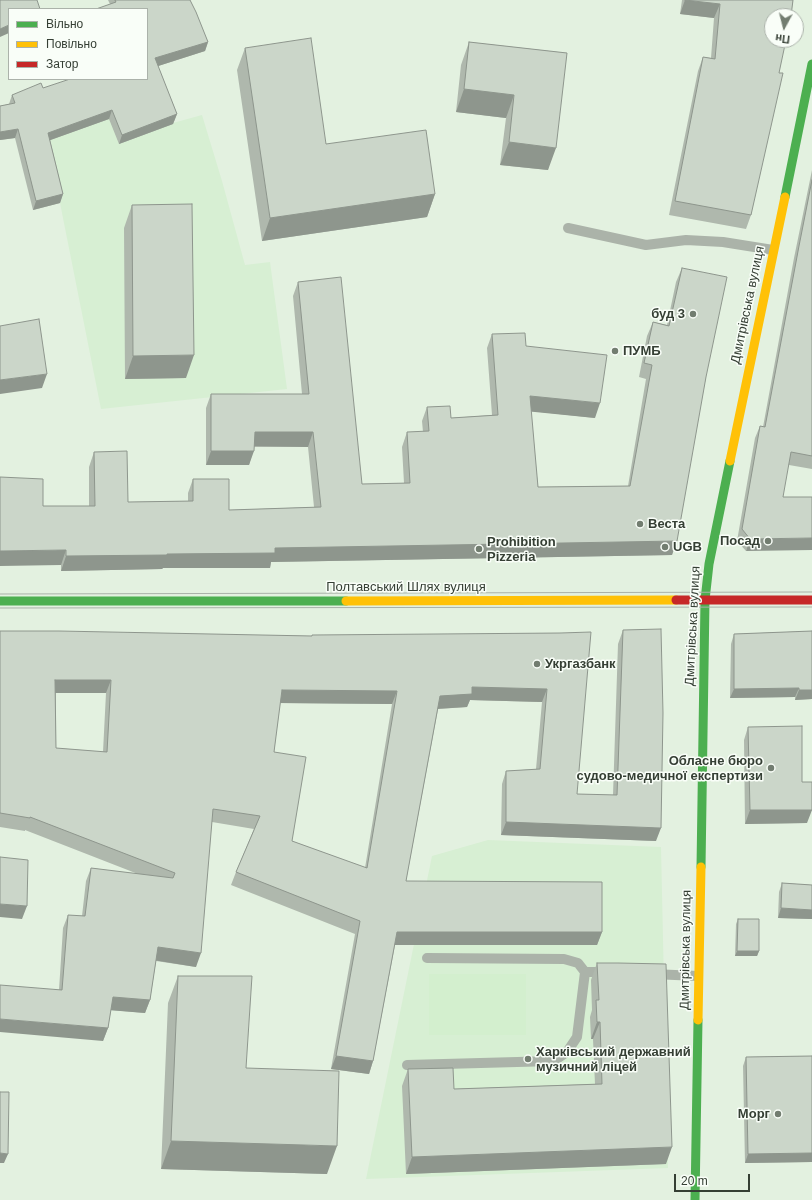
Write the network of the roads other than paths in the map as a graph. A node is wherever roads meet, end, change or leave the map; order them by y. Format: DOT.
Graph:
graph roads {
  1 [pos="812,64"];
  2 [pos="568,228"];
  3 [pos="773,250"];
  4 [pos="705,600"];
  5 [pos="812,600"];
  6 [pos="0,601"];
  7 [pos="427,958"];
  8 [pos="584,972"];
  9 [pos="615,973"];
  10 [pos="646,974"];
  11 [pos="698,976"];
  12 [pos="406,1065"];
  13 [pos="695,1200"];
  1 -- 3 [label="street, Дмитрівська вулиця"];
  2 -- 3 [label="lane"];
  3 -- 4 [label="street, Дмитрівська вулиця"];
  4 -- 5 [label="street, Полтавський Шлях вулиця"];
  4 -- 6 [label="street, Полтавський Шлях вулиця"];
  4 -- 11 [label="street, Дмитрівська вулиця"];
  7 -- 8 [label="lane"];
  8 -- 9 [label="lane"];
  8 -- 12 [label="lane"];
  10 -- 11 [label="lane"];
  11 -- 13 [label="street, Дмитрівська вулиця"];
}
